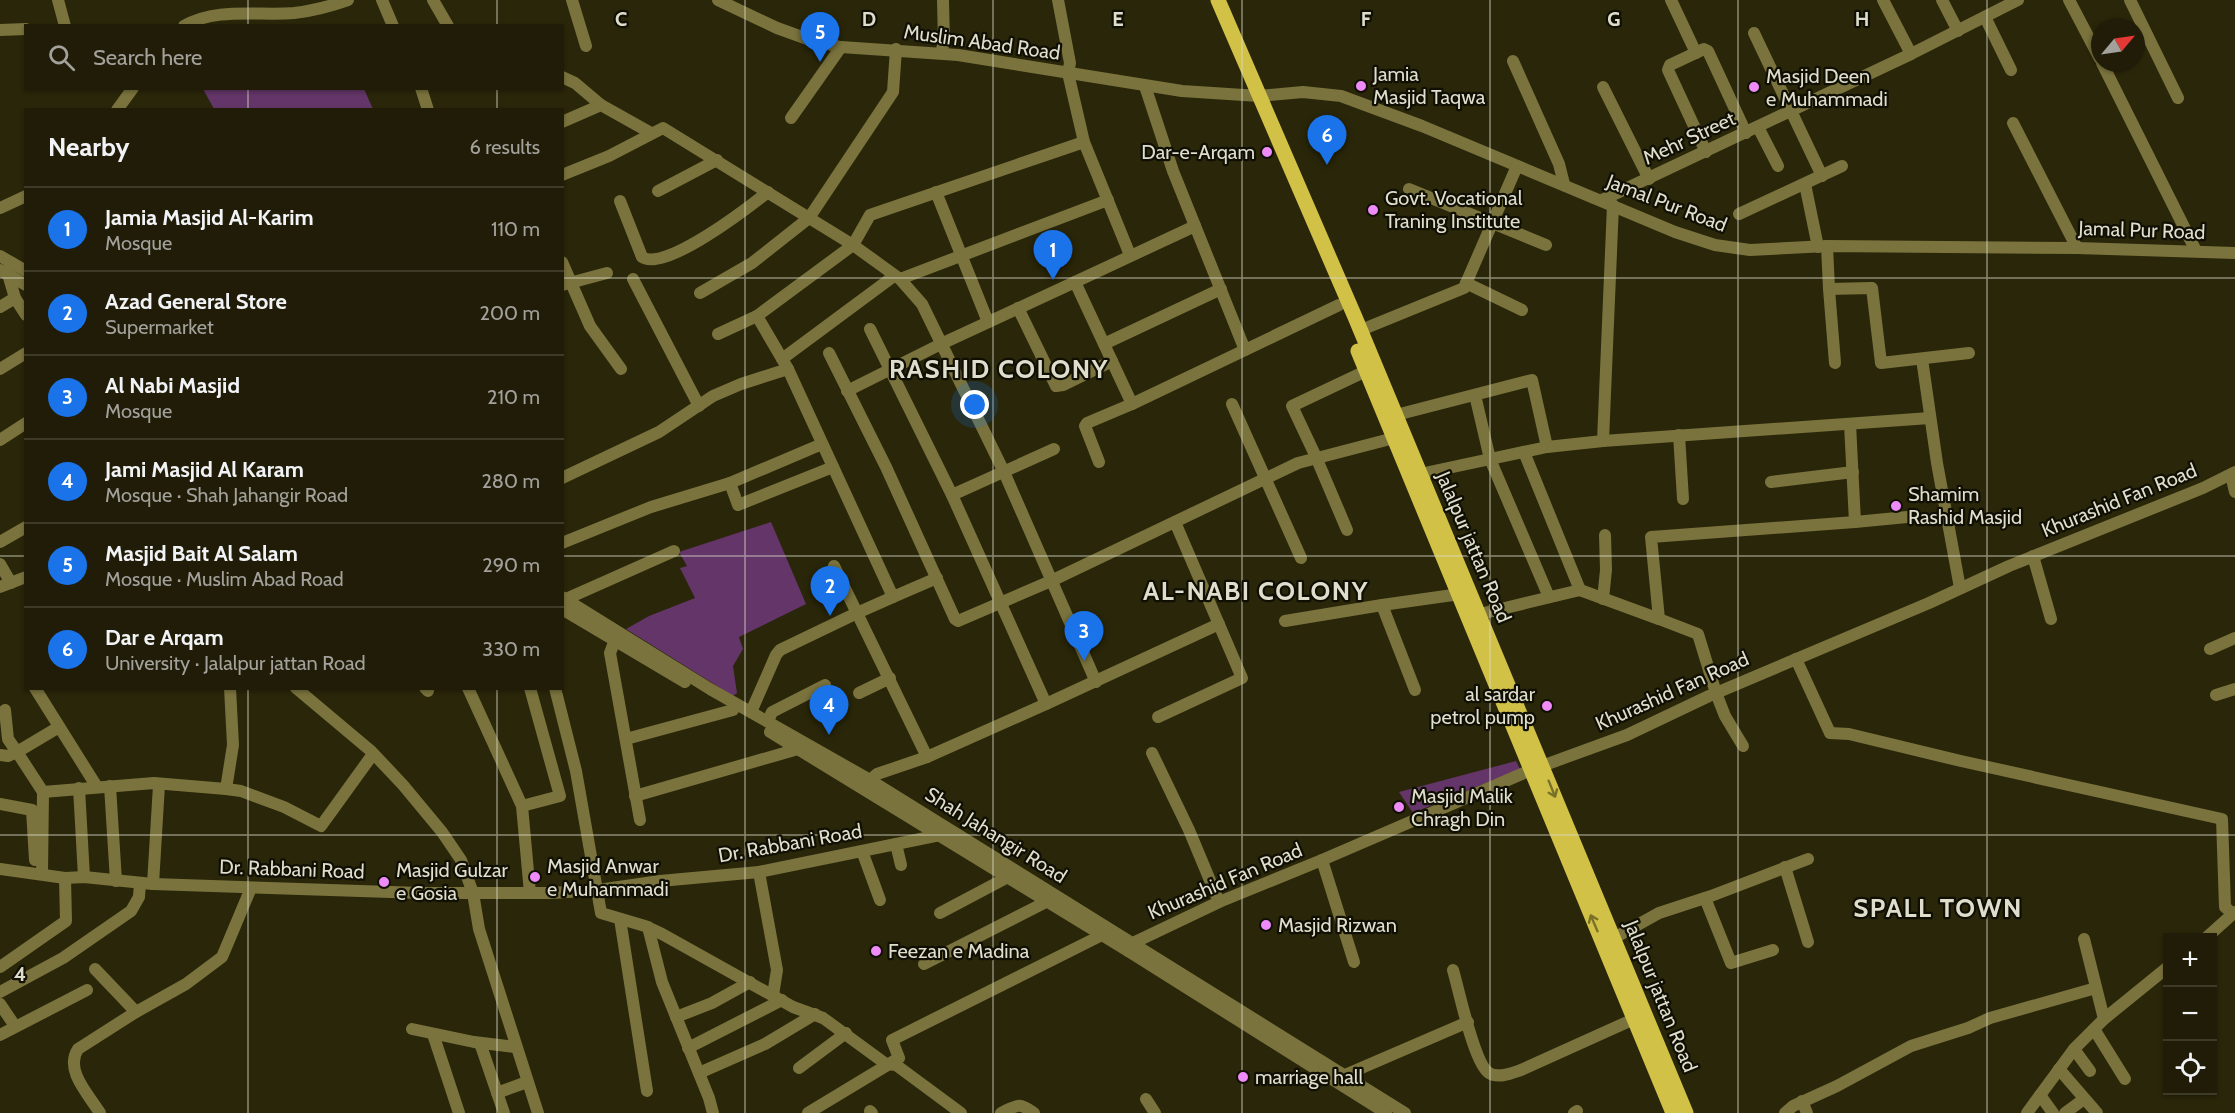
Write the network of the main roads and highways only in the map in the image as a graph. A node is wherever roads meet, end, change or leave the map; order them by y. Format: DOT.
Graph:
graph roads {
  1 [pos="1218,1"];
  2 [pos="1254,96"];
  3 [pos="1354,322"];
  4 [pos="1413,465"];
  5 [pos="1506,693"];
  6 [pos="1537,768"];
  7 [pos="1664,1076"];
  8 [pos="1673,1113"];
  9 [pos="1686,1113"];
  1 -- 2 [label="main road, Jalalpur jattan Road"];
  2 -- 3 [label="main road, Jalalpur jattan Road"];
  2 -- 3 [label="main road, Jalalpur jattan Road"];
  3 -- 4 [label="main road, Jalalpur jattan Road"];
  3 -- 4 [label="main road, Jalalpur jattan Road"];
  4 -- 5 [label="main road, Jalalpur jattan Road"];
  4 -- 5 [label="main road, Jalalpur jattan Road"];
  5 -- 6 [label="main road, Jalalpur jattan Road"];
  6 -- 7 [label="main road, Jalalpur jattan Road, one-way"];
  7 -- 6 [label="main road, Jalalpur jattan Road, one-way"];
  7 -- 8 [label="main road, Jalalpur jattan Road"];
  7 -- 9 [label="main road, Jalalpur jattan Road"];
}
